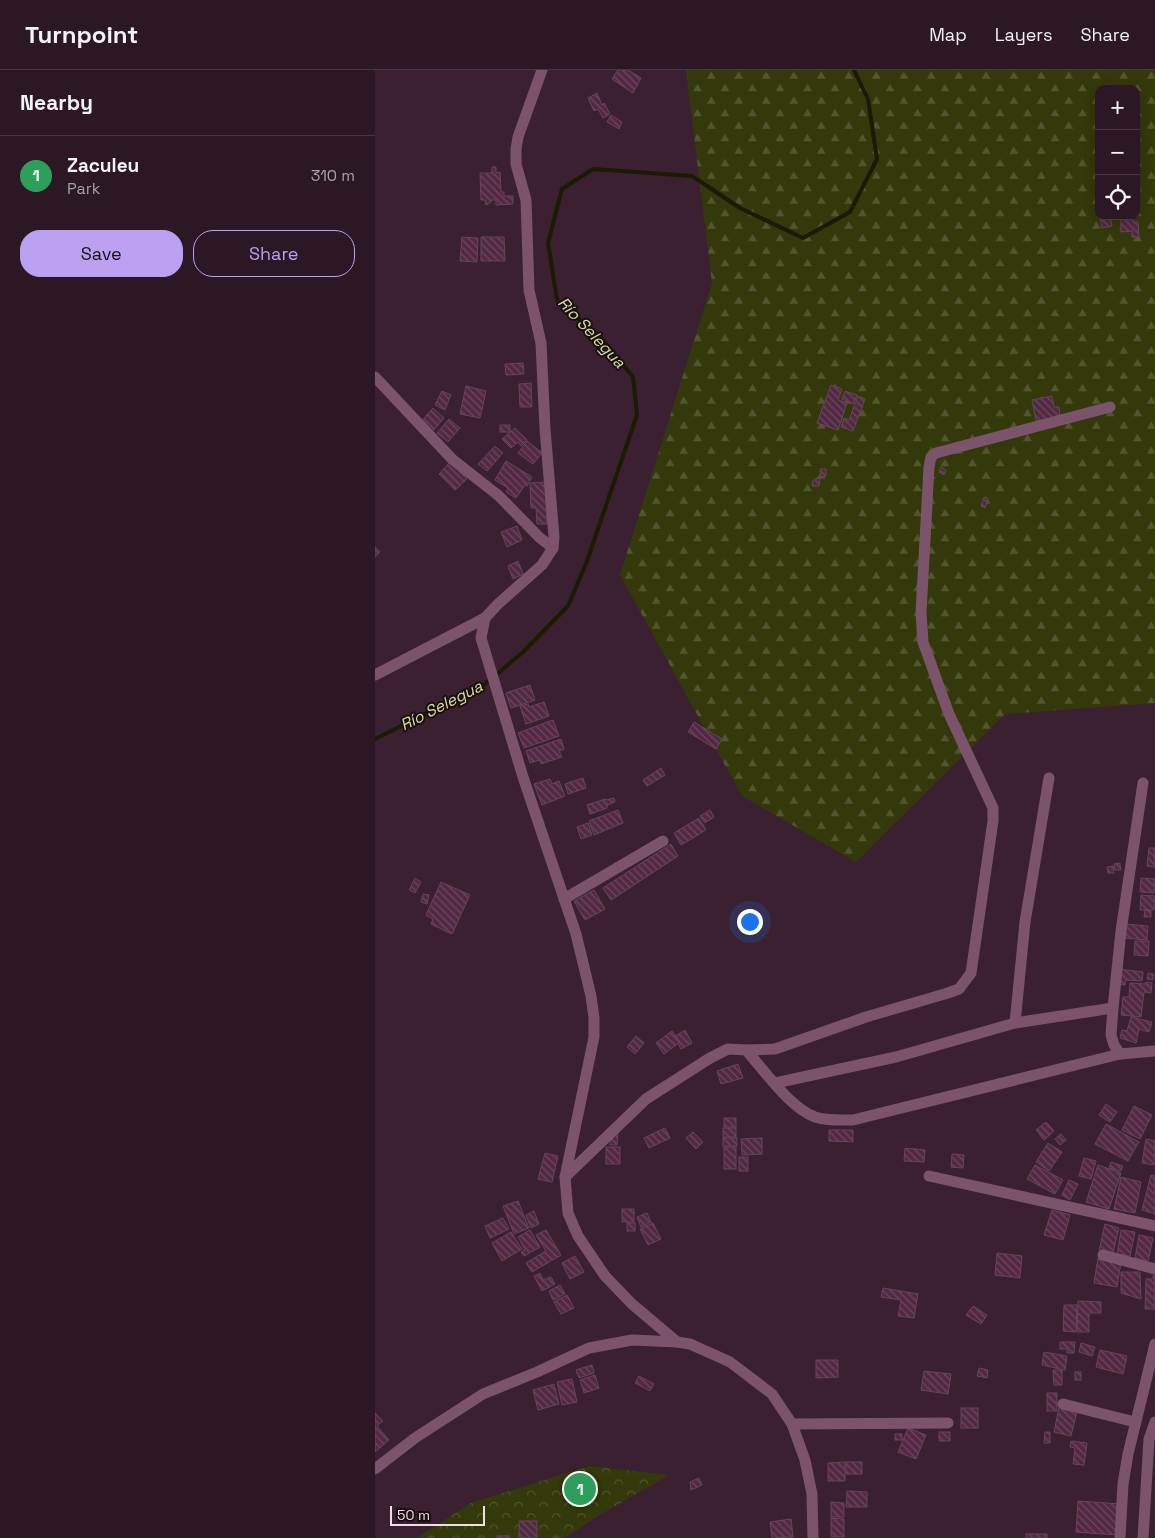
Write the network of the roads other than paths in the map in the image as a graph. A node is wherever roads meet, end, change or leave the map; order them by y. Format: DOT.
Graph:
graph roads {
  1 [pos="542,70"];
  2 [pos="375,377"];
  3 [pos="1110,408"];
  4 [pos="553,548"];
  5 [pos="485,618"];
  6 [pos="375,676"];
  7 [pos="1049,778"];
  8 [pos="1143,783"];
  9 [pos="663,841"];
  10 [pos="565,899"];
  11 [pos="1113,1008"];
  12 [pos="1015,1023"];
  13 [pos="746,1050"];
  14 [pos="1155,1051"];
  15 [pos="1120,1054"];
  16 [pos="775,1083"];
  17 [pos="929,1176"];
  18 [pos="565,1177"];
  19 [pos="1155,1226"];
  20 [pos="1103,1255"];
  21 [pos="1155,1270"];
  22 [pos="677,1342"];
  23 [pos="1155,1344"];
  24 [pos="1063,1404"];
  25 [pos="1135,1422"];
  26 [pos="1155,1422"];
  27 [pos="948,1423"];
  28 [pos="792,1424"];
  29 [pos="375,1469"];
  30 [pos="813,1538"];
  31 [pos="1120,1538"];
  32 [pos="1143,1538"];
  1 -- 4 [label="street"];
  2 -- 4 [label="street"];
  3 -- 13 [label="street"];
  4 -- 5 [label="street"];
  5 -- 6 [label="street"];
  5 -- 10 [label="street"];
  7 -- 12 [label="street"];
  8 -- 11 [label="street"];
  9 -- 10 [label="street"];
  10 -- 18 [label="street"];
  11 -- 12 [label="street"];
  11 -- 15 [label="street"];
  12 -- 16 [label="street"];
  13 -- 16 [label="street"];
  13 -- 18 [label="street"];
  14 -- 15 [label="street"];
  15 -- 16 [label="street"];
  17 -- 19 [label="street"];
  18 -- 22 [label="street"];
  20 -- 21 [label="street"];
  22 -- 28 [label="street"];
  22 -- 29 [label="street"];
  23 -- 25 [label="street"];
  24 -- 25 [label="street"];
  25 -- 31 [label="street"];
  26 -- 32 [label="street"];
  27 -- 28 [label="street"];
  28 -- 30 [label="street"];
}
